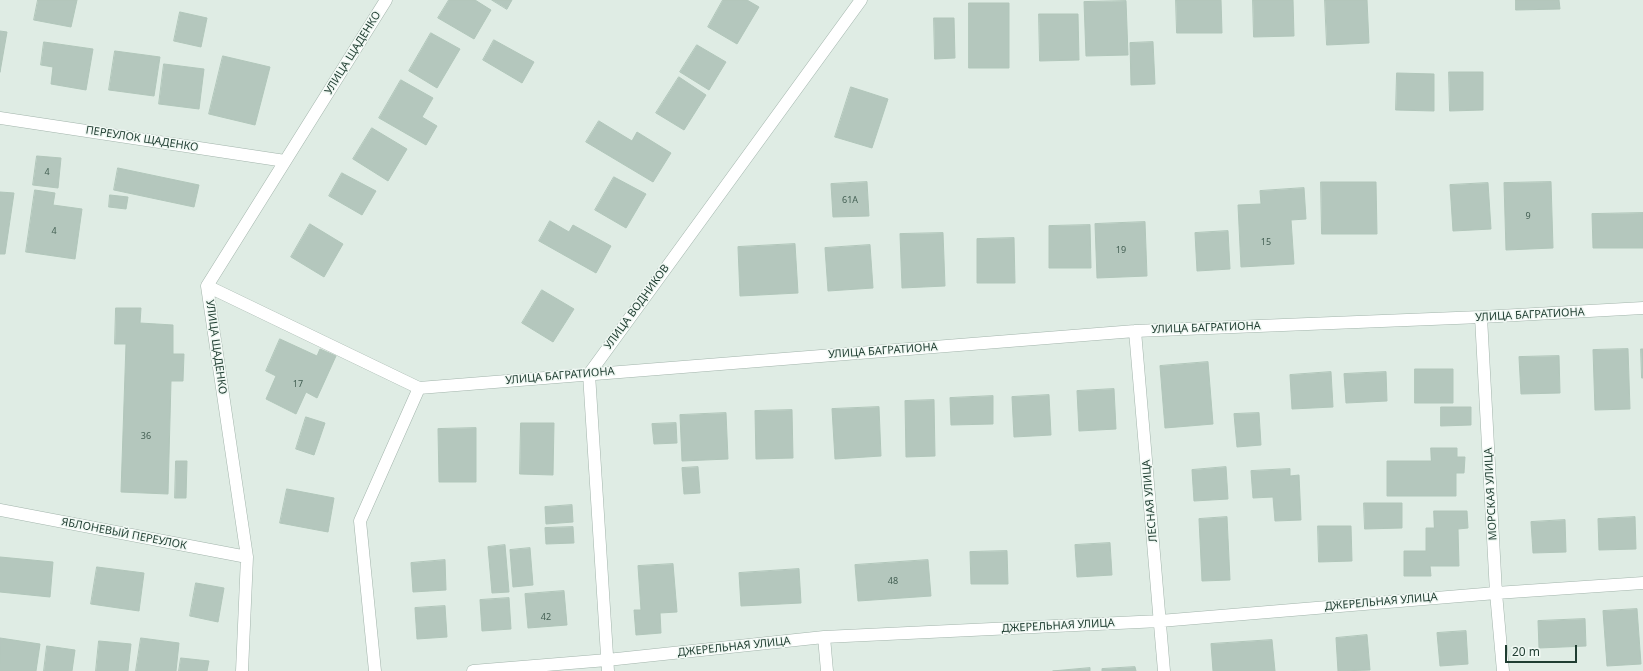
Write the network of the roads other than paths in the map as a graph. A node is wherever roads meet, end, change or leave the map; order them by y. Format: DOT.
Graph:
graph roads {
  1 [pos="386,0"];
  2 [pos="861,0"];
  3 [pos="0,118"];
  4 [pos="285,161"];
  5 [pos="207,286"];
  6 [pos="1643,308"];
  7 [pos="1481,317"];
  8 [pos="1135,331"];
  9 [pos="589,374"];
  10 [pos="419,388"];
  11 [pos="0,510"];
  12 [pos="247,557"];
  13 [pos="1643,583"];
  14 [pos="1496,593"];
  15 [pos="1160,621"];
  16 [pos="824,637"];
  17 [pos="607,666"];
  18 [pos="242,671"];
  19 [pos="375,671"];
  20 [pos="472,671"];
  21 [pos="826,671"];
  22 [pos="1164,671"];
  23 [pos="1503,671"];
  1 -- 4 [label="street, УЛИЦА ЩАДЕНКО"];
  2 -- 9 [label="street, УЛИЦА ВОДНИКОВ"];
  3 -- 4 [label="street, ПЕРЕУЛОК ЩАДЕНКО"];
  4 -- 5 [label="street, УЛИЦА ЩАДЕНКО"];
  5 -- 10 [label="street"];
  5 -- 12 [label="street, УЛИЦА ЩАДЕНКО"];
  6 -- 7 [label="street, УЛИЦА БАГРАТИОНА"];
  7 -- 8 [label="street, УЛИЦА БАГРАТИОНА"];
  7 -- 14 [label="street, МОРСКАЯ УЛИЦА"];
  8 -- 9 [label="street, УЛИЦА БАГРАТИОНА"];
  8 -- 15 [label="street, ЛЕСНАЯ УЛИЦА"];
  9 -- 10 [label="street, УЛИЦА БАГРАТИОНА"];
  9 -- 17 [label="street"];
  10 -- 19 [label="street"];
  11 -- 12 [label="street, ЯБЛОНЕВЫЙ ПЕРЕУЛОК"];
  12 -- 18 [label="street, УЛИЦА ЩАДЕНКО"];
  13 -- 14 [label="street, ДЖЕРЕЛЬНАЯ УЛИЦА"];
  14 -- 15 [label="street, ДЖЕРЕЛЬНАЯ УЛИЦА"];
  14 -- 23 [label="street, МОРСКАЯ УЛИЦА"];
  15 -- 16 [label="street, ДЖЕРЕЛЬНАЯ УЛИЦА"];
  15 -- 22 [label="street, ЛЕСНАЯ УЛИЦА"];
  16 -- 17 [label="street, ДЖЕРЕЛЬНАЯ УЛИЦА"];
  16 -- 21 [label="street"];
  17 -- 20 [label="street, ДЖЕРЕЛЬНАЯ УЛИЦА"];
}
